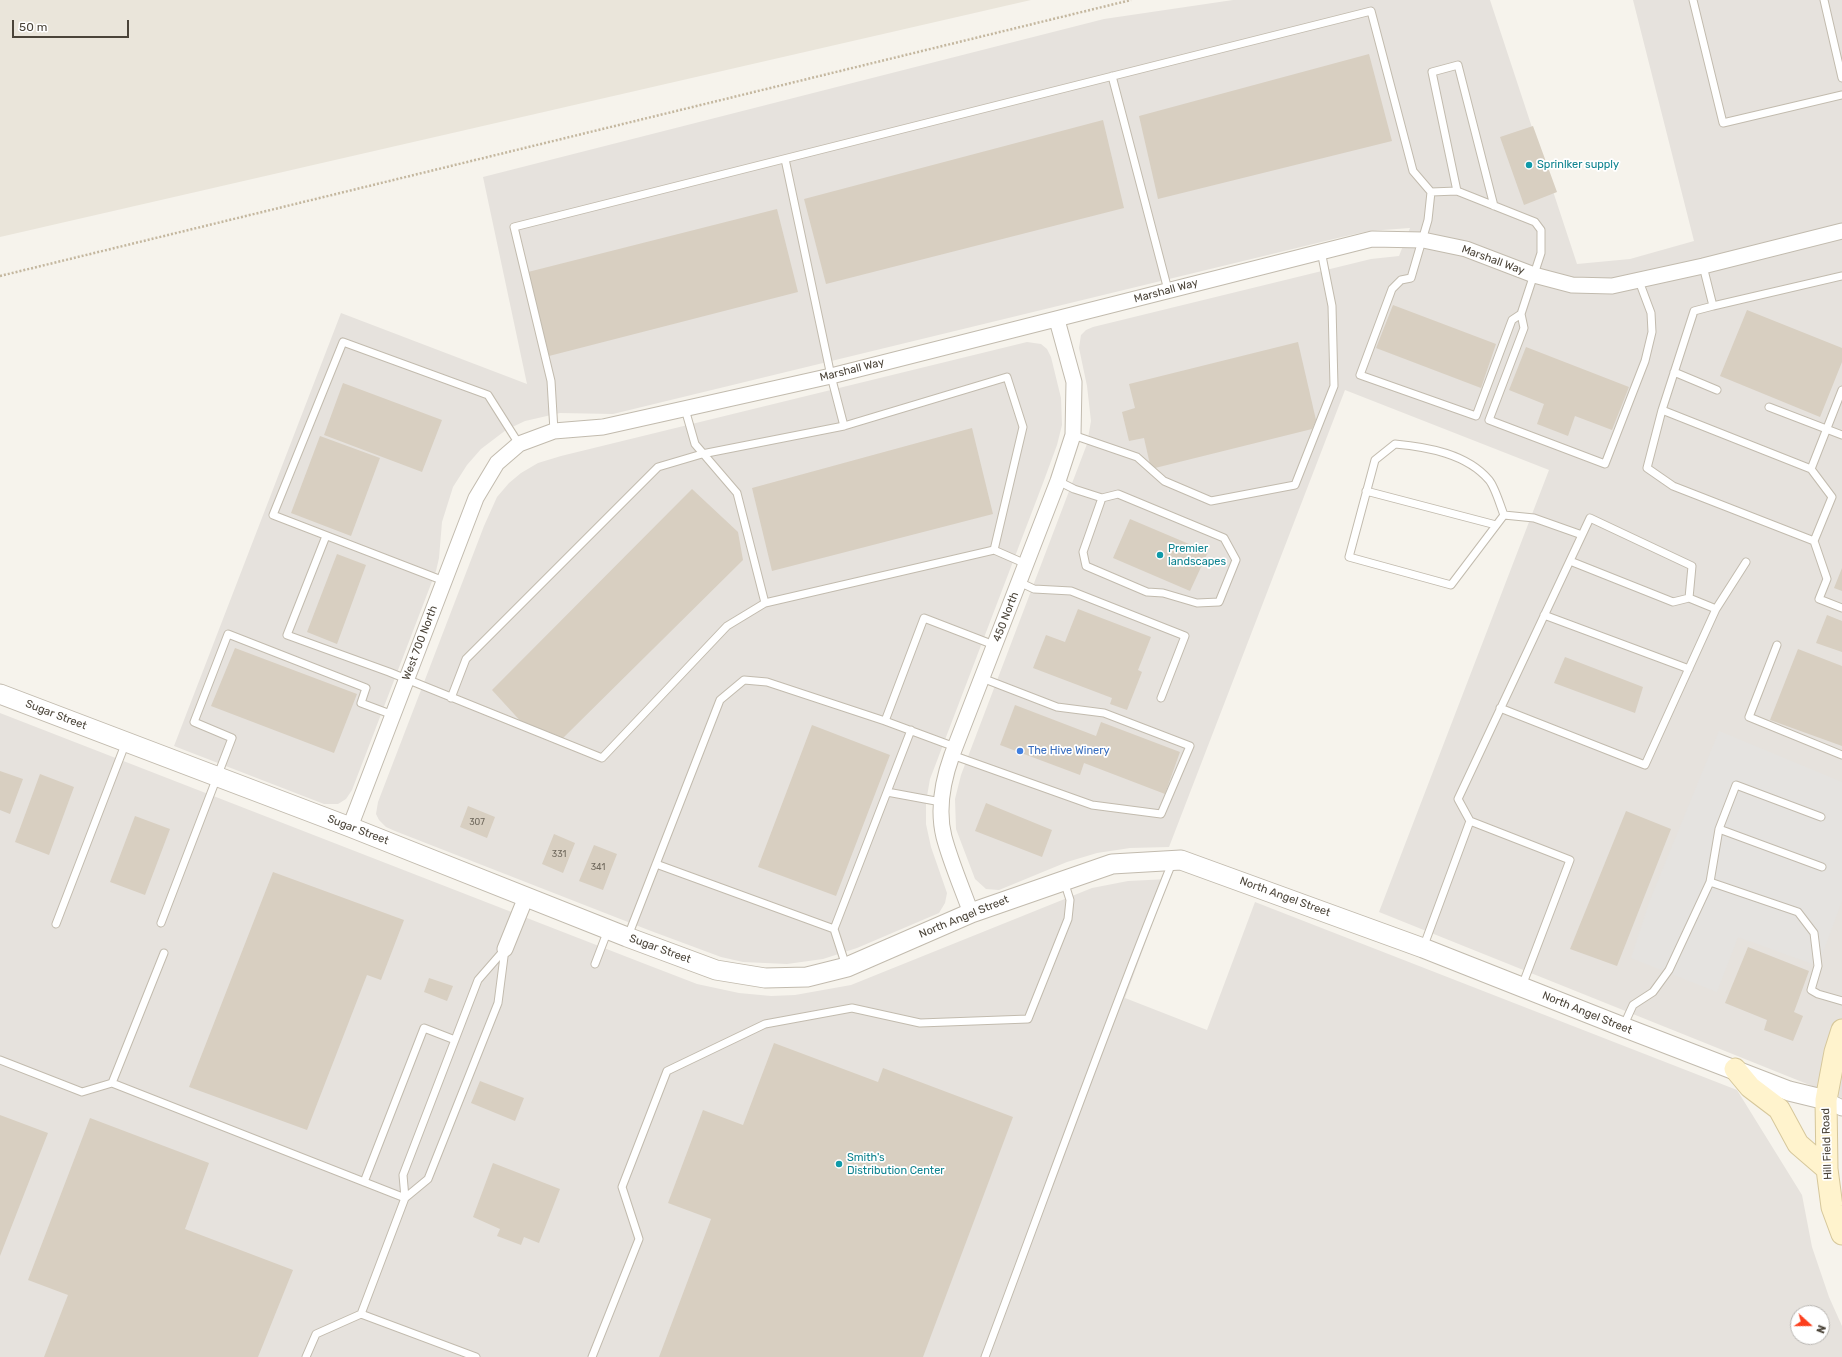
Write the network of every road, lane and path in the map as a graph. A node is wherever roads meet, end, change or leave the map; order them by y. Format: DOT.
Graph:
graph roads {
  1 [pos="1131,0"];
  2 [pos="1693,0"];
  3 [pos="1824,0"];
  4 [pos="1112,76"];
  5 [pos="1842,78"];
  6 [pos="1842,95"];
  7 [pos="785,159"];
  8 [pos="1457,191"];
  9 [pos="1431,192"];
  10 [pos="1494,206"];
  11 [pos="1842,231"];
  12 [pos="1423,240"];
  13 [pos="1321,251"];
  14 [pos="1703,266"];
  15 [pos="1534,275"];
  16 [pos="0,276"];
  17 [pos="1842,276"];
  18 [pos="1639,281"];
  19 [pos="1168,290"];
  20 [pos="1713,306"];
  21 [pos="1521,314"];
  22 [pos="1057,320"];
  23 [pos="1674,372"];
  24 [pos="831,376"];
  25 [pos="1717,390"];
  26 [pos="1842,390"];
  27 [pos="1769,407"];
  28 [pos="685,408"];
  29 [pos="1662,410"];
  30 [pos="844,426"];
  31 [pos="1827,429"];
  32 [pos="554,431"];
  33 [pos="1073,435"];
  34 [pos="1842,435"];
  35 [pos="519,444"];
  36 [pos="702,454"];
  37 [pos="497,463"];
  38 [pos="1811,469"];
  39 [pos="1058,481"];
  40 [pos="1366,491"];
  41 [pos="1102,498"];
  42 [pos="1504,514"];
  43 [pos="1496,525"];
  44 [pos="1582,535"];
  45 [pos="326,536"];
  46 [pos="1814,541"];
  47 [pos="994,550"];
  48 [pos="1570,561"];
  49 [pos="1746,562"];
  50 [pos="1026,564"];
  51 [pos="444,581"];
  52 [pos="1019,582"];
  53 [pos="1689,598"];
  54 [pos="765,603"];
  55 [pos="1842,608"];
  56 [pos="1716,609"];
  57 [pos="1544,615"];
  58 [pos="1777,645"];
  59 [pos="994,646"];
  60 [pos="1689,669"];
  61 [pos="982,678"];
  62 [pos="406,679"];
  63 [pos="0,694"];
  64 [pos="451,698"];
  65 [pos="1161,698"];
  66 [pos="1500,708"];
  67 [pos="393,715"];
  68 [pos="885,721"];
  69 [pos="911,730"];
  70 [pos="126,742"];
  71 [pos="954,751"];
  72 [pos="1842,755"];
  73 [pos="218,776"];
  74 [pos="887,792"];
  75 [pos="941,802"];
  76 [pos="1821,817"];
  77 [pos="1470,821"];
  78 [pos="350,827"];
  79 [pos="1719,830"];
  80 [pos="1172,861"];
  81 [pos="656,864"];
  82 [pos="1822,867"];
  83 [pos="1064,880"];
  84 [pos="1710,882"];
  85 [pos="526,897"];
  86 [pos="972,913"];
  87 [pos="161,923"];
  88 [pos="56,924"];
  89 [pos="834,929"];
  90 [pos="608,930"];
  91 [pos="627,937"];
  92 [pos="1423,948"];
  93 [pos="505,949"];
  94 [pos="164,953"];
  95 [pos="595,964"];
  96 [pos="847,967"];
  97 [pos="716,970"];
  98 [pos="1522,986"];
  99 [pos="1842,1001"];
  100 [pos="1623,1027"];
  101 [pos="1842,1030"];
  102 [pos="455,1040"];
  103 [pos="0,1060"];
  104 [pos="1734,1069"];
  105 [pos="112,1083"];
  106 [pos="1834,1104"];
  107 [pos="1826,1169"];
  108 [pos="364,1182"];
  109 [pos="405,1198"];
  110 [pos="1837,1199"];
  111 [pos="1842,1234"];
  112 [pos="361,1314"];
  113 [pos="306,1357"];
  114 [pos="476,1357"];
  115 [pos="592,1357"];
  116 [pos="985,1357"];
  1 -- 16 [label="path"];
  2 -- 6 [label="lane"];
  3 -- 5 [label="lane"];
  4 -- 7 [label="lane"];
  4 -- 9 [label="lane"];
  4 -- 19 [label="lane"];
  7 -- 24 [label="lane"];
  7 -- 32 [label="lane"];
  8 -- 9 [label="lane"];
  8 -- 10 [label="lane"];
  8 -- 10 [label="lane"];
  9 -- 12 [label="lane"];
  10 -- 15 [label="lane"];
  11 -- 14 [label="street, Marshall Way"];
  12 -- 13 [label="street, Marshall Way"];
  12 -- 15 [label="street, Marshall Way"];
  12 -- 21 [label="lane"];
  13 -- 19 [label="street, Marshall Way"];
  13 -- 33 [label="lane"];
  14 -- 18 [label="street, Marshall Way"];
  14 -- 20 [label="lane"];
  15 -- 18 [label="street, Marshall Way"];
  15 -- 21 [label="lane"];
  17 -- 20 [label="lane"];
  18 -- 21 [label="lane"];
  19 -- 22 [label="street, Marshall Way"];
  20 -- 23 [label="lane"];
  22 -- 24 [label="street, Marshall Way"];
  22 -- 33 [label="street, 450 North"];
  23 -- 25 [label="lane"];
  23 -- 29 [label="lane"];
  24 -- 28 [label="street, Marshall Way"];
  24 -- 30 [label="lane"];
  26 -- 31 [label="lane"];
  27 -- 31 [label="lane"];
  28 -- 32 [label="street, Marshall Way"];
  28 -- 36 [label="lane"];
  29 -- 38 [label="lane"];
  29 -- 46 [label="lane"];
  30 -- 36 [label="lane"];
  30 -- 47 [label="lane"];
  31 -- 34 [label="lane"];
  31 -- 38 [label="lane"];
  32 -- 35 [label="street, Marshall Way"];
  33 -- 39 [label="street, 450 North"];
  35 -- 37 [label="street, Marshall Way"];
  35 -- 45 [label="lane"];
  36 -- 54 [label="lane"];
  36 -- 64 [label="lane"];
  37 -- 51 [label="street, West 700 North"];
  38 -- 46 [label="lane"];
  39 -- 41 [label="lane"];
  39 -- 50 [label="street, 450 North"];
  40 -- 42 [label="lane"];
  40 -- 43 [label="lane"];
  40 -- 43 [label="lane"];
  41 -- 41 [label="lane"];
  42 -- 43 [label="lane"];
  42 -- 44 [label="lane"];
  44 -- 48 [label="lane"];
  44 -- 53 [label="lane"];
  45 -- 51 [label="lane"];
  45 -- 62 [label="lane"];
  46 -- 55 [label="lane"];
  47 -- 50 [label="lane"];
  47 -- 54 [label="lane"];
  48 -- 53 [label="lane"];
  48 -- 57 [label="lane"];
  49 -- 56 [label="lane"];
  50 -- 52 [label="street, 450 North"];
  51 -- 62 [label="street, West 700 North"];
  52 -- 59 [label="street, 450 North"];
  52 -- 65 [label="lane"];
  53 -- 56 [label="lane"];
  54 -- 64 [label="lane"];
  56 -- 60 [label="lane"];
  57 -- 60 [label="lane"];
  57 -- 66 [label="lane"];
  58 -- 72 [label="lane"];
  59 -- 61 [label="street, 450 North"];
  59 -- 68 [label="lane"];
  60 -- 66 [label="lane"];
  61 -- 71 [label="street, 450 North"];
  61 -- 71 [label="lane"];
  62 -- 64 [label="lane"];
  62 -- 67 [label="street, West 700 North"];
  63 -- 70 [label="street, Sugar Street"];
  66 -- 77 [label="lane"];
  67 -- 73 [label="lane"];
  67 -- 78 [label="street, West 700 North"];
  68 -- 69 [label="lane"];
  68 -- 81 [label="lane"];
  69 -- 71 [label="lane"];
  69 -- 74 [label="lane"];
  70 -- 73 [label="street, Sugar Street"];
  70 -- 88 [label="lane"];
  71 -- 75 [label="street, 450 North"];
  73 -- 78 [label="street, Sugar Street"];
  73 -- 87 [label="lane"];
  74 -- 75 [label="lane"];
  74 -- 89 [label="lane"];
  75 -- 86 [label="street, 450 North"];
  76 -- 79 [label="lane"];
  77 -- 92 [label="lane"];
  77 -- 98 [label="lane"];
  78 -- 85 [label="street, Sugar Street"];
  79 -- 82 [label="lane"];
  79 -- 84 [label="lane"];
  80 -- 83 [label="street, North Angel Street"];
  80 -- 92 [label="street, North Angel Street"];
  80 -- 116 [label="lane"];
  81 -- 89 [label="lane"];
  81 -- 91 [label="lane"];
  83 -- 86 [label="street, North Angel Street"];
  83 -- 115 [label="lane"];
  84 -- 99 [label="lane"];
  84 -- 100 [label="lane"];
  85 -- 90 [label="street, Sugar Street"];
  85 -- 93 [label="street"];
  86 -- 96 [label="street, North Angel Street"];
  89 -- 96 [label="lane"];
  90 -- 91 [label="street, Sugar Street"];
  90 -- 95 [label="lane"];
  91 -- 97 [label="street, Sugar Street"];
  92 -- 98 [label="street, North Angel Street"];
  93 -- 102 [label="lane"];
  93 -- 109 [label="lane"];
  94 -- 105 [label="lane"];
  96 -- 97 [label="street, North Angel Street"];
  98 -- 100 [label="street, North Angel Street"];
  100 -- 104 [label="street, North Angel Street"];
  101 -- 106 [label="main road, Hill Field Road"];
  102 -- 108 [label="lane"];
  102 -- 109 [label="lane"];
  103 -- 105 [label="lane"];
  104 -- 106 [label="street, North Angel Street"];
  104 -- 107 [label="main road"];
  105 -- 108 [label="lane"];
  106 -- 107 [label="main road, Hill Field Road"];
  107 -- 110 [label="main road, Hill Field Road"];
  108 -- 109 [label="lane"];
  109 -- 112 [label="lane"];
  110 -- 111 [label="main road, Hill Field Road"];
  112 -- 113 [label="lane"];
  112 -- 114 [label="lane"];
}
